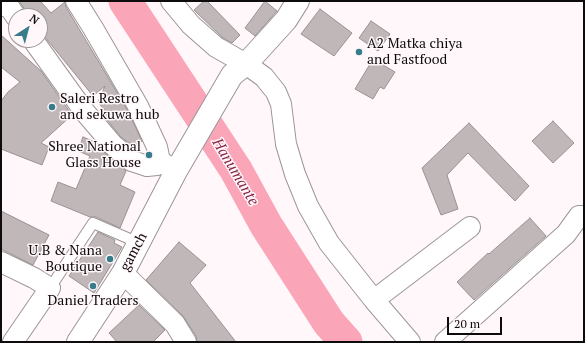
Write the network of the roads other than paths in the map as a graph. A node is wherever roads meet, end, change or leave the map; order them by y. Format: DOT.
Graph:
graph roads {
  1 [pos="76,1"];
  2 [pos="171,1"];
  3 [pos="298,1"];
  4 [pos="39,48"];
  5 [pos="239,69"];
  6 [pos="173,164"];
  7 [pos="584,216"];
  8 [pos="470,227"];
  9 [pos="139,243"];
  10 [pos="1,262"];
  11 [pos="123,273"];
  12 [pos="50,288"];
  13 [pos="374,300"];
  14 [pos="14,342"];
  15 [pos="78,342"];
  16 [pos="186,342"];
  17 [pos="410,342"];
  18 [pos="445,342"];
  1 -- 6 [label="street"];
  2 -- 5 [label="street"];
  3 -- 5 [label="street, gamch"];
  4 -- 6 [label="street"];
  5 -- 6 [label="street, gamch"];
  5 -- 13 [label="street"];
  6 -- 9 [label="street, gamch"];
  7 -- 18 [label="street"];
  8 -- 13 [label="street"];
  9 -- 11 [label="street, gamch"];
  9 -- 12 [label="lane"];
  10 -- 12 [label="street"];
  11 -- 15 [label="street, gamch"];
  11 -- 16 [label="street"];
  12 -- 14 [label="street"];
  13 -- 17 [label="street"];
}
